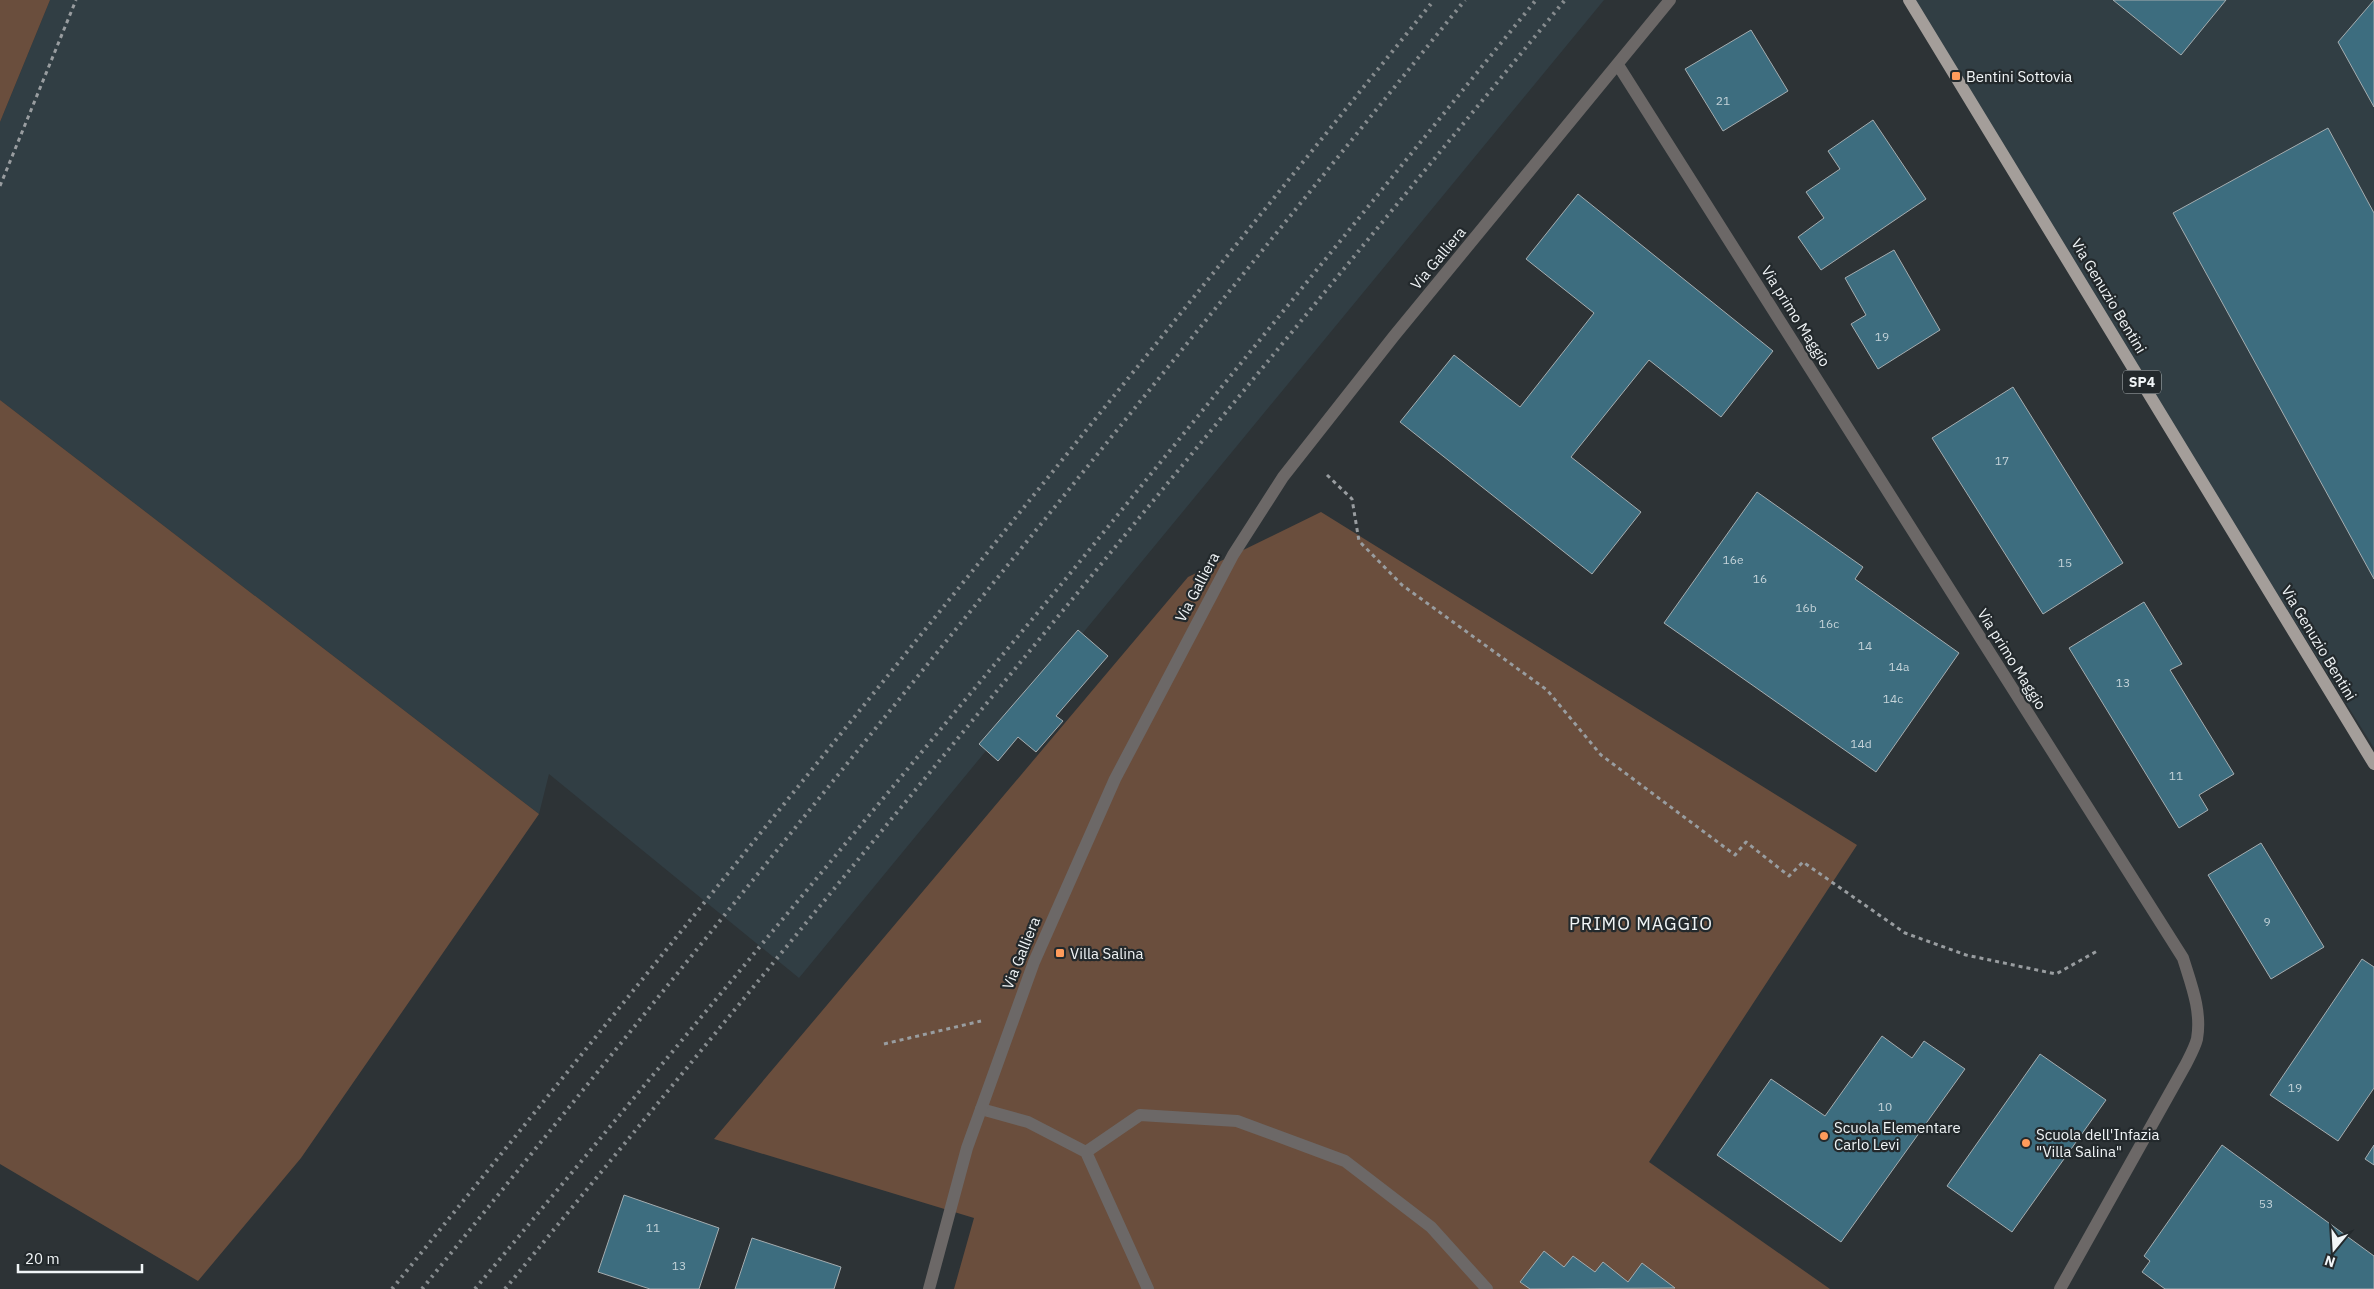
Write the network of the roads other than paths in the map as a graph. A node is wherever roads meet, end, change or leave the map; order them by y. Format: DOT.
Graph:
graph roads {
  1 [pos="1670,0"];
  2 [pos="1909,0"];
  3 [pos="1618,65"];
  4 [pos="2374,764"];
  5 [pos="981,1109"];
  6 [pos="1086,1152"];
  7 [pos="929,1289"];
  8 [pos="1148,1289"];
  9 [pos="1487,1289"];
  10 [pos="2060,1289"];
  1 -- 3 [label="street, Via Galliera"];
  2 -- 4 [label="main road, Via Genuzio Bentini / SP4"];
  3 -- 5 [label="street, Via Galliera"];
  3 -- 10 [label="street, Via primo Maggio"];
  5 -- 6 [label="street"];
  5 -- 7 [label="street, Via Galliera"];
  6 -- 8 [label="street"];
  6 -- 9 [label="street"];
}
